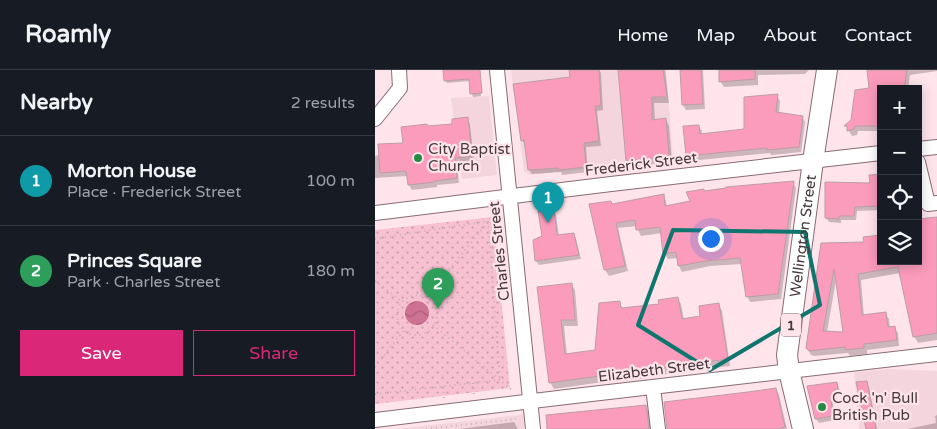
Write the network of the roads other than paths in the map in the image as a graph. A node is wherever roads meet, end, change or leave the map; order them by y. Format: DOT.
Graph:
graph roads {
  1 [pos="399,70"];
  2 [pos="497,70"];
  3 [pos="827,70"];
  4 [pos="375,119"];
  5 [pos="937,147"];
  6 [pos="922,149"];
  7 [pos="877,153"];
  8 [pos="813,161"];
  9 [pos="921,175"];
  10 [pos="510,196"];
  11 [pos="937,203"];
  12 [pos="375,213"];
  13 [pos="937,354"];
  14 [pos="789,371"];
  15 [pos="653,387"];
  16 [pos="531,402"];
  17 [pos="375,420"];
  18 [pos="533,429"];
  19 [pos="658,429"];
  20 [pos="803,429"];
  1 -- 4 [label="street"];
  2 -- 10 [label="street, Charles Street"];
  3 -- 8 [label="highway, Wellington Street / 1"];
  5 -- 6 [label="street"];
  7 -- 8 [label="street, Frederick Street"];
  8 -- 10 [label="street, Frederick Street"];
  8 -- 14 [label="highway, Wellington Street / 1"];
  9 -- 11 [label="street"];
  10 -- 12 [label="street, Frederick Street"];
  10 -- 16 [label="street, Charles Street"];
  13 -- 14 [label="street, Elizabeth Street"];
  14 -- 15 [label="street, Elizabeth Street"];
  14 -- 20 [label="highway, Wellington Street / 1"];
  15 -- 16 [label="street, Elizabeth Street"];
  15 -- 19 [label="street"];
  16 -- 17 [label="street, Elizabeth Street"];
  16 -- 18 [label="street, Charles Street"];
}
